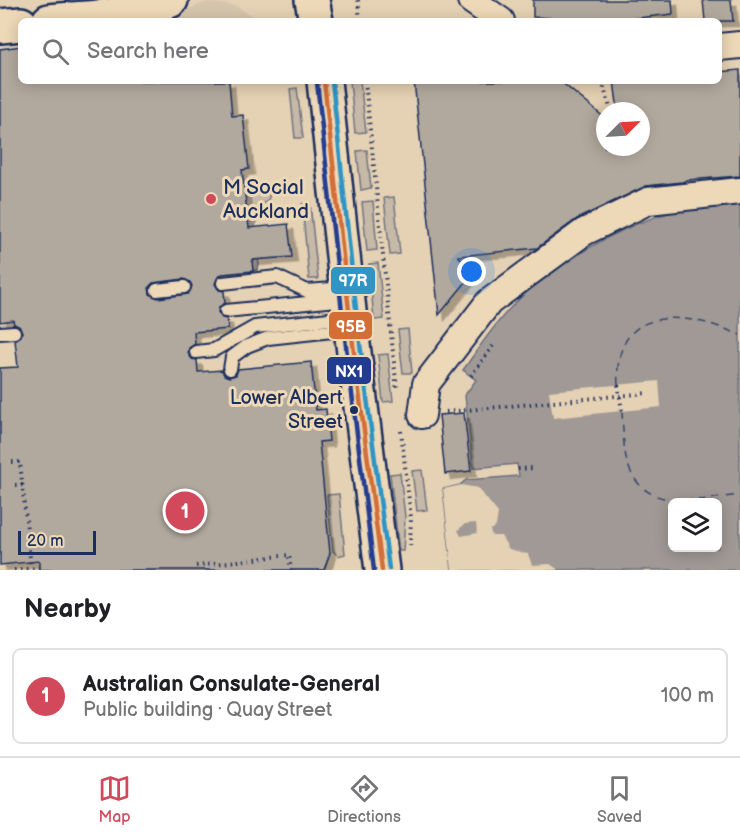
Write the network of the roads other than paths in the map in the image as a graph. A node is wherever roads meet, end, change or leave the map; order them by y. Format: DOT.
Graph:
graph roads {
  1 [pos="171,0"];
  2 [pos="312,0"];
  3 [pos="471,0"];
  4 [pos="79,18"];
  5 [pos="315,18"];
  6 [pos="497,18"];
  7 [pos="18,24"];
  8 [pos="0,26"];
  9 [pos="740,45"];
  10 [pos="722,47"];
  11 [pos="324,84"];
  12 [pos="740,191"];
  13 [pos="223,283"];
  14 [pos="184,287"];
  15 [pos="157,290"];
  16 [pos="349,308"];
  17 [pos="226,311"];
  18 [pos="15,332"];
  19 [pos="0,333"];
  20 [pos="196,352"];
  21 [pos="230,369"];
  22 [pos="422,415"];
  23 [pos="382,570"];
  1 -- 4 [label="main road"];
  2 -- 5 [label="main road"];
  3 -- 6 [label="street"];
  7 -- 8 [label="main road"];
  9 -- 10 [label="street"];
  11 -- 16 [label="main road"];
  12 -- 22 [label="street"];
  13 -- 16 [label="lane"];
  14 -- 15 [label="lane"];
  16 -- 17 [label="lane"];
  16 -- 20 [label="lane"];
  16 -- 21 [label="lane"];
  16 -- 23 [label="main road"];
  18 -- 19 [label="lane"];
}
